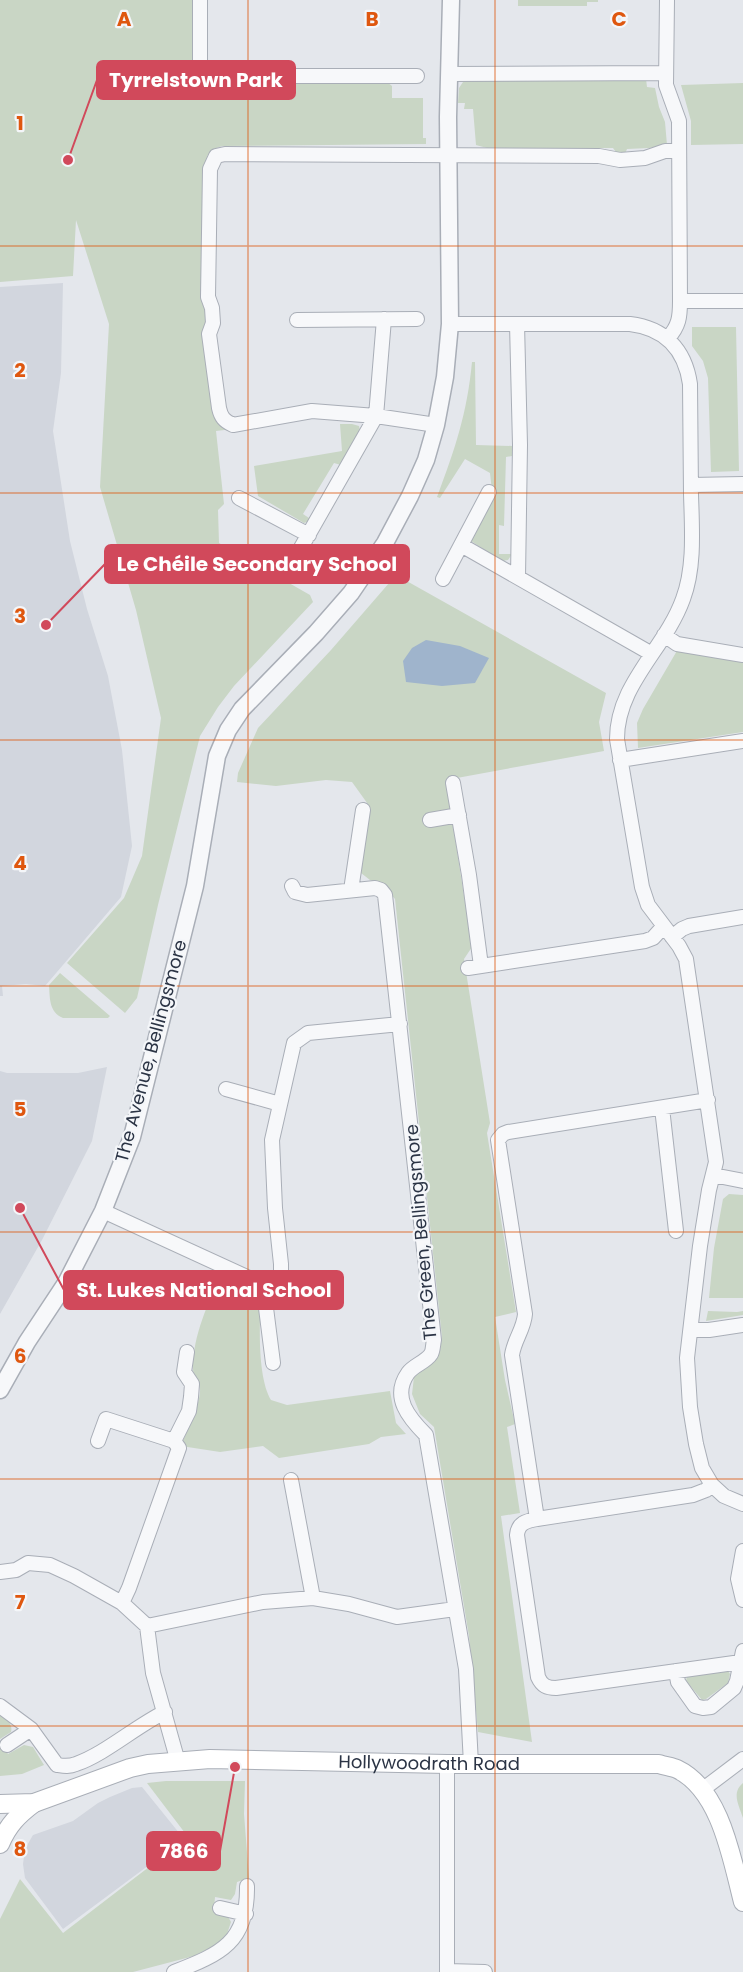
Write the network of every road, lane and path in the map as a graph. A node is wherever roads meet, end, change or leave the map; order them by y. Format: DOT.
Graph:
graph roads {
  1 [pos="200,0"];
  2 [pos="452,0"];
  3 [pos="667,0"];
  4 [pos="666,73"];
  5 [pos="449,74"];
  6 [pos="417,76"];
  7 [pos="679,151"];
  8 [pos="449,154"];
  9 [pos="680,301"];
  10 [pos="743,301"];
  11 [pos="384,319"];
  12 [pos="417,319"];
  13 [pos="297,320"];
  14 [pos="450,324"];
  15 [pos="517,324"];
  16 [pos="668,338"];
  17 [pos="376,416"];
  18 [pos="436,425"];
  19 [pos="743,484"];
  20 [pos="691,485"];
  21 [pos="489,492"];
  22 [pos="239,498"];
  23 [pos="309,535"];
  24 [pos="461,545"];
  25 [pos="290,567"];
  26 [pos="518,577"];
  27 [pos="443,579"];
  28 [pos="664,635"];
  29 [pos="652,654"];
  30 [pos="743,655"];
  31 [pos="743,741"];
  32 [pos="620,760"];
  33 [pos="453,783"];
  34 [pos="363,810"];
  35 [pos="459,815"];
  36 [pos="430,820"];
  37 [pos="292,886"];
  38 [pos="351,890"];
  39 [pos="743,917"];
  40 [pos="667,932"];
  41 [pos="400,1024"];
  42 [pos="226,1089"];
  43 [pos="708,1100"];
  44 [pos="279,1104"];
  45 [pos="662,1108"];
  46 [pos="713,1175"];
  47 [pos="743,1181"];
  48 [pos="103,1211"];
  49 [pos="676,1231"];
  50 [pos="273,1289"];
  51 [pos="743,1325"];
  52 [pos="691,1330"];
  53 [pos="187,1352"];
  54 [pos="273,1363"];
  55 [pos="0,1390"];
  56 [pos="98,1441"];
  57 [pos="174,1441"];
  58 [pos="291,1480"];
  59 [pos="712,1485"];
  60 [pos="743,1504"];
  61 [pos="537,1519"];
  62 [pos="743,1551"];
  63 [pos="0,1572"];
  64 [pos="313,1598"];
  65 [pos="743,1600"];
  66 [pos="122,1603"];
  67 [pos="455,1609"];
  68 [pos="147,1626"];
  69 [pos="742,1656"];
  70 [pos="676,1671"];
  71 [pos="0,1706"];
  72 [pos="165,1712"];
  73 [pos="31,1729"];
  74 [pos="7,1745"];
  75 [pos="743,1759"];
  76 [pos="178,1762"];
  77 [pos="447,1764"];
  78 [pos="471,1764"];
  79 [pos="702,1790"];
  80 [pos="34,1803"];
  81 [pos="0,1804"];
  82 [pos="0,1844"];
  83 [pos="247,1886"];
  84 [pos="743,1902"];
  85 [pos="220,1908"];
  86 [pos="246,1914"];
  87 [pos="174,1972"];
  88 [pos="447,1972"];
  89 [pos="485,1972"];
  1 -- 6 [label="street"];
  2 -- 5 [label="street, The Avenue, Bellingsmore"];
  3 -- 4 [label="street"];
  4 -- 5 [label="street"];
  4 -- 7 [label="street"];
  5 -- 8 [label="street, The Avenue, Bellingsmore"];
  7 -- 8 [label="street"];
  7 -- 9 [label="street"];
  8 -- 14 [label="street, The Avenue, Bellingsmore"];
  8 -- 17 [label="street"];
  9 -- 10 [label="street"];
  9 -- 16 [label="street"];
  11 -- 12 [label="street"];
  11 -- 13 [label="street"];
  11 -- 17 [label="street"];
  14 -- 15 [label="street"];
  14 -- 18 [label="street, The Avenue, Bellingsmore"];
  15 -- 16 [label="street"];
  15 -- 26 [label="street"];
  16 -- 20 [label="street"];
  17 -- 18 [label="street"];
  17 -- 23 [label="street"];
  18 -- 48 [label="street, The Avenue, Bellingsmore"];
  19 -- 20 [label="street"];
  20 -- 28 [label="street"];
  21 -- 24 [label="street"];
  22 -- 23 [label="street"];
  23 -- 25 [label="street"];
  24 -- 26 [label="street"];
  24 -- 27 [label="street"];
  26 -- 29 [label="street"];
  28 -- 29 [label="street"];
  28 -- 30 [label="street"];
  29 -- 32 [label="street"];
  31 -- 32 [label="street"];
  32 -- 40 [label="street"];
  33 -- 35 [label="street"];
  34 -- 38 [label="street"];
  35 -- 36 [label="street"];
  35 -- 40 [label="street"];
  37 -- 38 [label="street, The Green, Bellingsmore"];
  38 -- 41 [label="street, The Green, Bellingsmore"];
  39 -- 40 [label="street"];
  40 -- 43 [label="street"];
  41 -- 44 [label="street"];
  41 -- 67 [label="street, The Green, Bellingsmore"];
  42 -- 44 [label="street"];
  43 -- 45 [label="street"];
  43 -- 46 [label="street"];
  44 -- 50 [label="street"];
  45 -- 49 [label="street"];
  45 -- 61 [label="street"];
  46 -- 47 [label="street"];
  46 -- 52 [label="street"];
  48 -- 50 [label="street"];
  48 -- 55 [label="street, The Avenue, Bellingsmore"];
  50 -- 54 [label="street"];
  51 -- 52 [label="street"];
  52 -- 59 [label="street"];
  53 -- 57 [label="street"];
  56 -- 57 [label="street"];
  57 -- 66 [label="street"];
  58 -- 64 [label="street"];
  59 -- 60 [label="street"];
  59 -- 61 [label="street"];
  61 -- 70 [label="street"];
  62 -- 65 [label="street"];
  63 -- 66 [label="street"];
  64 -- 67 [label="street"];
  64 -- 68 [label="street"];
  66 -- 68 [label="street"];
  67 -- 78 [label="street, The Green, Bellingsmore"];
  68 -- 72 [label="street"];
  69 -- 70 [label="street"];
  69 -- 70 [label="street"];
  71 -- 73 [label="street"];
  72 -- 73 [label="street"];
  72 -- 76 [label="street"];
  73 -- 74 [label="street"];
  75 -- 79 [label="street"];
  76 -- 77 [label="main road, Hollywoodrath Road"];
  76 -- 80 [label="main road, Hollywoodrath Road"];
  77 -- 78 [label="main road, Hollywoodrath Road"];
  77 -- 88 [label="street"];
  78 -- 79 [label="main road, Hollywoodrath Road"];
  79 -- 84 [label="main road, Hollywoodrath Road"];
  80 -- 81 [label="main road, Hollywoodrath Road"];
  80 -- 82 [label="main road, Hollywoodrath Road"];
  83 -- 86 [label="street"];
  85 -- 86 [label="street"];
  86 -- 87 [label="street"];
  88 -- 89 [label="street"];
}
